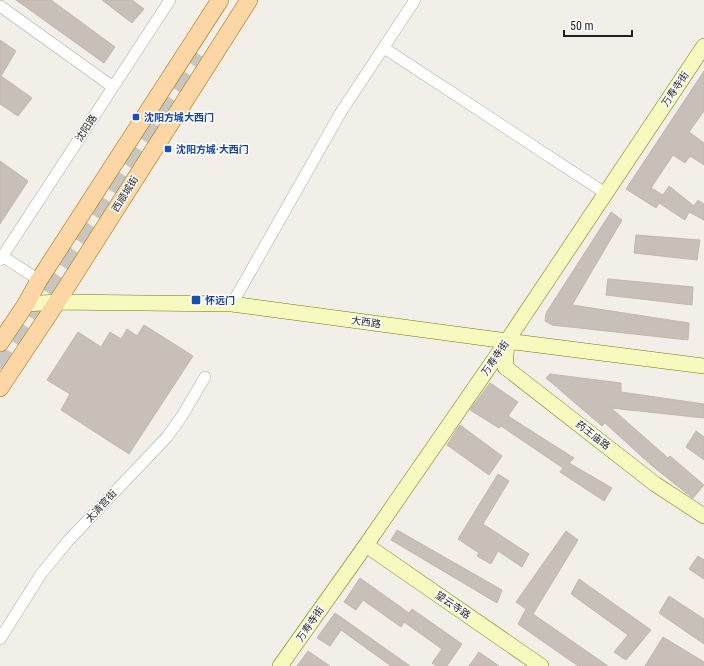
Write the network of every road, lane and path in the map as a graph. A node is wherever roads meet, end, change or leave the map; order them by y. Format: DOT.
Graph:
graph roads {
  1 [pos="170,0"];
  2 [pos="220,0"];
  3 [pos="249,0"];
  4 [pos="415,0"];
  5 [pos="0,6"];
  6 [pos="704,46"];
  7 [pos="384,48"];
  8 [pos="113,87"];
  9 [pos="606,193"];
  10 [pos="1,258"];
  11 [pos="39,280"];
  12 [pos="57,302"];
  13 [pos="26,304"];
  14 [pos="232,304"];
  15 [pos="507,341"];
  16 [pos="0,343"];
  17 [pos="704,366"];
  18 [pos="205,377"];
  19 [pos="0,388"];
  20 [pos="704,516"];
  21 [pos="366,545"];
  22 [pos="0,639"];
  23 [pos="280,666"];
  24 [pos="541,666"];
  1 -- 8 [label="street, 沈阳路"];
  2 -- 11 [label="main road"];
  3 -- 12 [label="main road, 西顺城街"];
  4 -- 7 [label="street"];
  5 -- 8 [label="street"];
  6 -- 9 [label="street, 万寿寺街"];
  7 -- 9 [label="street"];
  7 -- 14 [label="street"];
  8 -- 10 [label="street, 沈阳路"];
  9 -- 15 [label="street, 万寿寺街"];
  10 -- 11 [label="street, 沈阳路"];
  11 -- 13 [label="main road"];
  12 -- 13 [label="street, 大西路"];
  12 -- 14 [label="street, 大西路"];
  12 -- 19 [label="main road, 西顺城街"];
  13 -- 16 [label="main road"];
  14 -- 15 [label="street, 大西路"];
  15 -- 17 [label="street, 大西路"];
  15 -- 20 [label="street, 药王庙路"];
  15 -- 21 [label="street, 万寿寺街"];
  18 -- 22 [label="street, 太清宫街"];
  21 -- 23 [label="street, 万寿寺街"];
  21 -- 24 [label="street, 望云寺路"];
}
